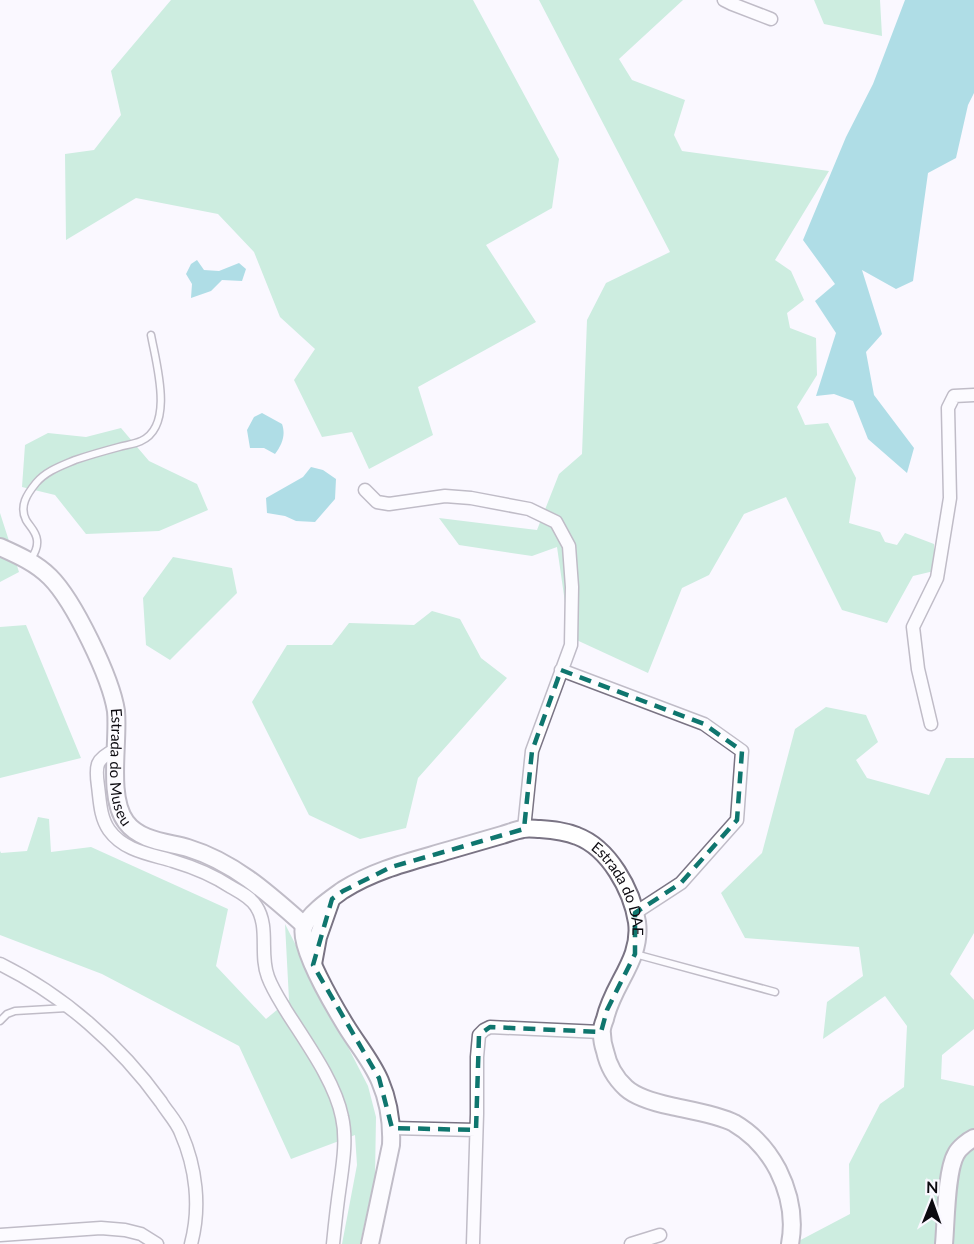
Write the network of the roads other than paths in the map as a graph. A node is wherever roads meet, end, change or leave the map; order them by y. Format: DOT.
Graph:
graph roads {
  1 [pos="724,0"];
  2 [pos="771,19"];
  3 [pos="151,335"];
  4 [pos="974,395"];
  5 [pos="365,490"];
  6 [pos="0,547"];
  7 [pos="29,561"];
  8 [pos="561,670"];
  9 [pos="931,724"];
  10 [pos="115,750"];
  11 [pos="524,829"];
  12 [pos="332,899"];
  13 [pos="635,913"];
  14 [pos="304,926"];
  15 [pos="635,954"];
  16 [pos="0,963"];
  17 [pos="313,965"];
  18 [pos="775,992"];
  19 [pos="71,1008"];
  20 [pos="0,1021"];
  21 [pos="601,1032"];
  22 [pos="392,1128"];
  23 [pos="476,1130"];
  24 [pos="974,1138"];
  25 [pos="660,1234"];
  26 [pos="0,1235"];
  27 [pos="157,1244"];
  28 [pos="191,1244"];
  29 [pos="333,1244"];
  30 [pos="370,1244"];
  31 [pos="473,1244"];
  32 [pos="631,1244"];
  33 [pos="790,1244"];
  34 [pos="944,1244"];
  1 -- 2 [label="street"];
  3 -- 7 [label="lane"];
  4 -- 9 [label="street"];
  5 -- 8 [label="street"];
  6 -- 7 [label="street, Estrada do Museu"];
  7 -- 10 [label="street, Estrada do Museu"];
  8 -- 11 [label="street"];
  8 -- 13 [label="street"];
  10 -- 14 [label="street, Estrada do Museu"];
  10 -- 29 [label="street"];
  11 -- 12 [label="street, Estrada do DAE"];
  11 -- 13 [label="street, Estrada do DAE"];
  12 -- 14 [label="street, Estrada do DAE"];
  12 -- 17 [label="street"];
  13 -- 15 [label="street, Estrada do DAE"];
  14 -- 17 [label="street"];
  15 -- 18 [label="lane"];
  15 -- 21 [label="street, Estrada do DAE"];
  16 -- 19 [label="street"];
  17 -- 22 [label="street"];
  19 -- 20 [label="lane"];
  19 -- 28 [label="street"];
  21 -- 23 [label="street"];
  21 -- 33 [label="street"];
  22 -- 23 [label="street"];
  22 -- 30 [label="street"];
  23 -- 31 [label="street"];
  24 -- 34 [label="street"];
  25 -- 32 [label="street"];
  26 -- 27 [label="street"];
}
